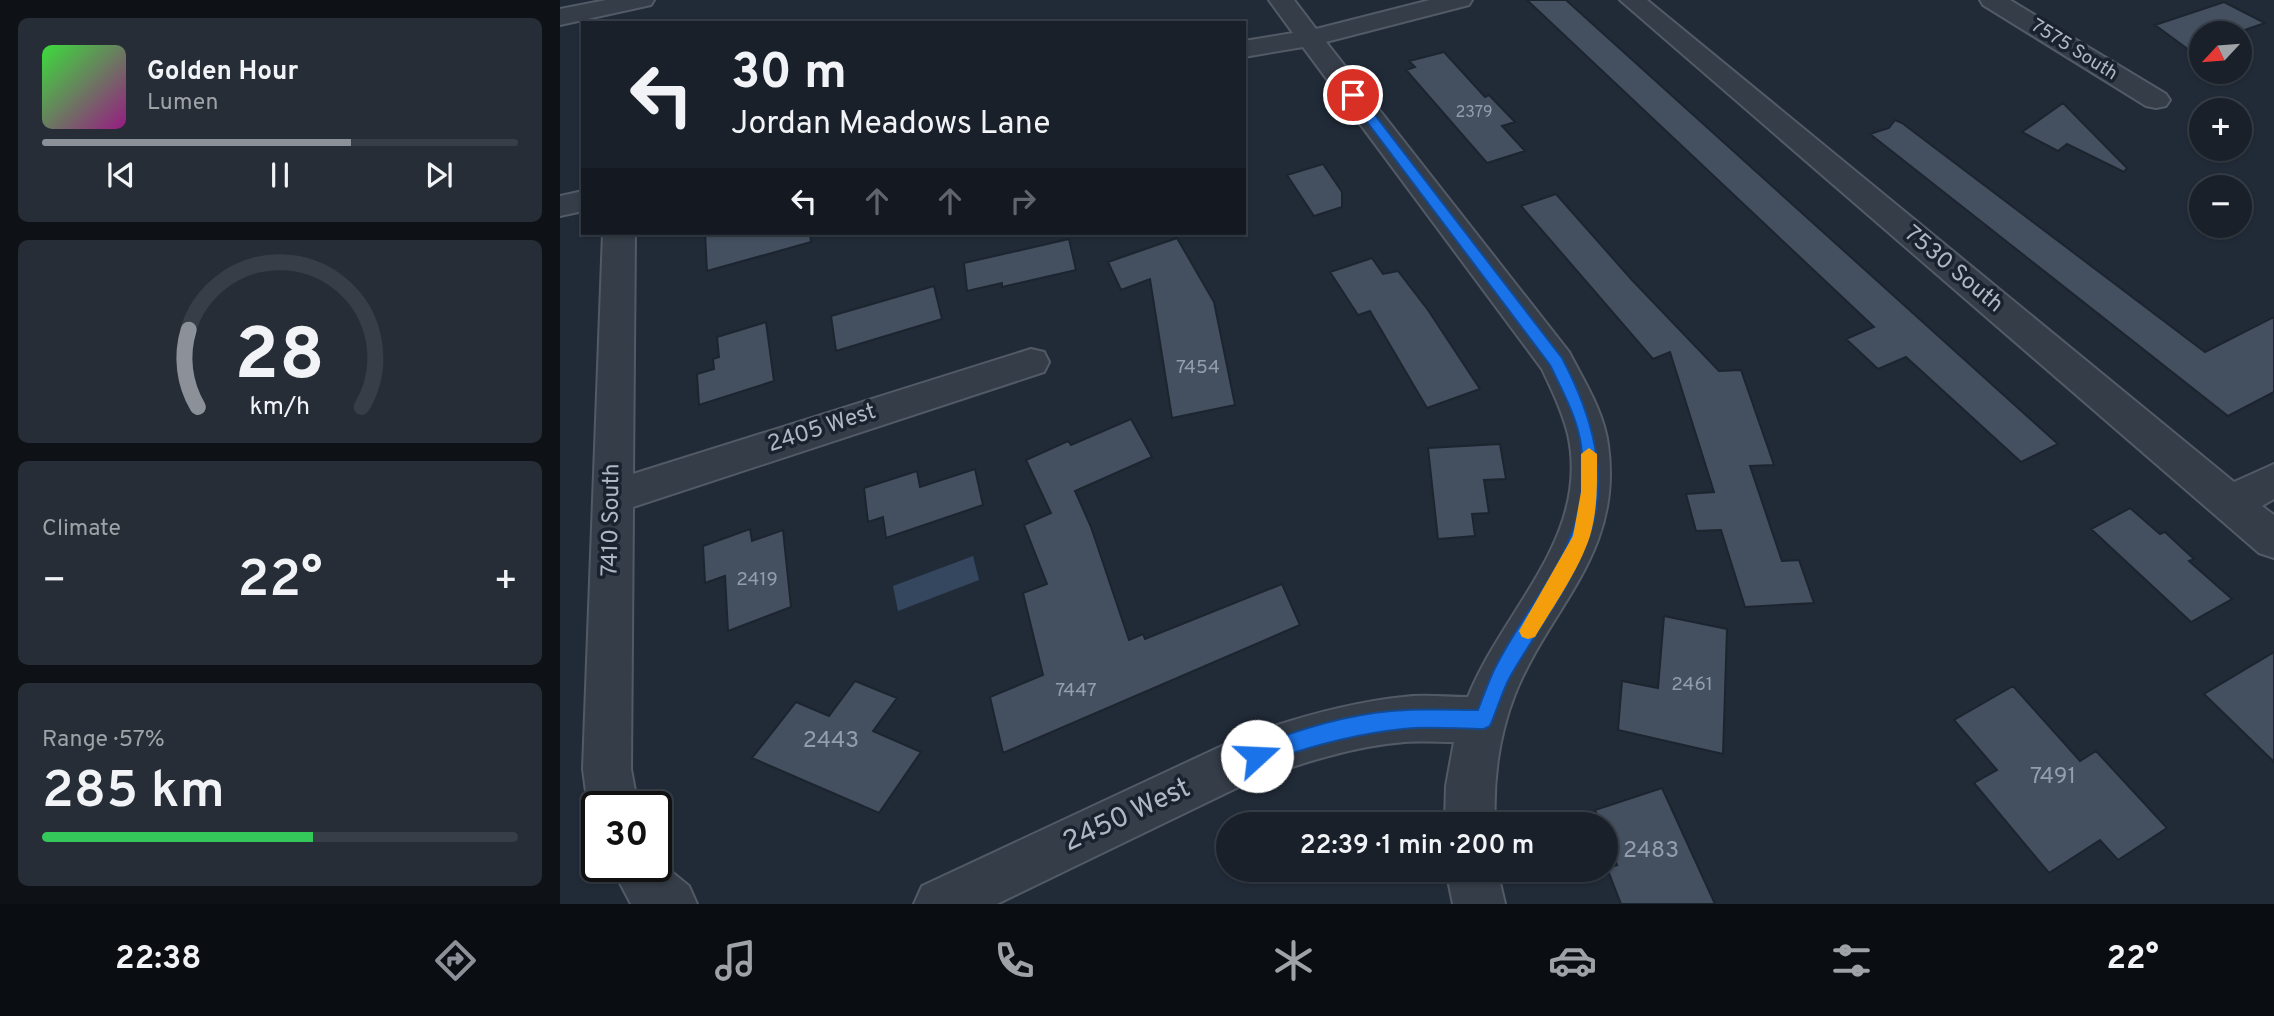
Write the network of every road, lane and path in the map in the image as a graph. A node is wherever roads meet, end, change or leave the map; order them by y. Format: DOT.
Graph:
graph roads {
  1 [pos="642,0"];
  2 [pos="1281,0"];
  3 [pos="1460,0"];
  4 [pos="1632,0"];
  5 [pos="1992,0"];
  6 [pos="560,17"];
  7 [pos="1310,38"];
  8 [pos="1246,48"];
  9 [pos="2156,100"];
  10 [pos="581,201"];
  11 [pos="560,206"];
  12 [pos="619,235"];
  13 [pos="1031,362"];
  14 [pos="2274,480"];
  15 [pos="612,497"];
  16 [pos="2231,503"];
  17 [pos="2274,540"];
  18 [pos="1484,720"];
  19 [pos="610,791"];
  20 [pos="1469,812"];
  21 [pos="646,882"];
  22 [pos="1474,882"];
  23 [pos="671,904"];
  24 [pos="940,904"];
  25 [pos="1479,904"];
  1 -- 6 [label="street"];
  2 -- 7 [label="street"];
  3 -- 7 [label="street"];
  4 -- 16 [label="street, 7530 South"];
  5 -- 9 [label="street, 7575 South"];
  7 -- 8 [label="street"];
  7 -- 18 [label="street"];
  10 -- 11 [label="street"];
  12 -- 15 [label="street, 7410 South"];
  13 -- 15 [label="street, 2405 West"];
  14 -- 16 [label="street"];
  15 -- 19 [label="street, 7410 South"];
  16 -- 17 [label="street, 7530 South"];
  18 -- 20 [label="street"];
  18 -- 24 [label="street, 2450 West"];
  21 -- 23 [label="street"];
  22 -- 25 [label="street"];
}
